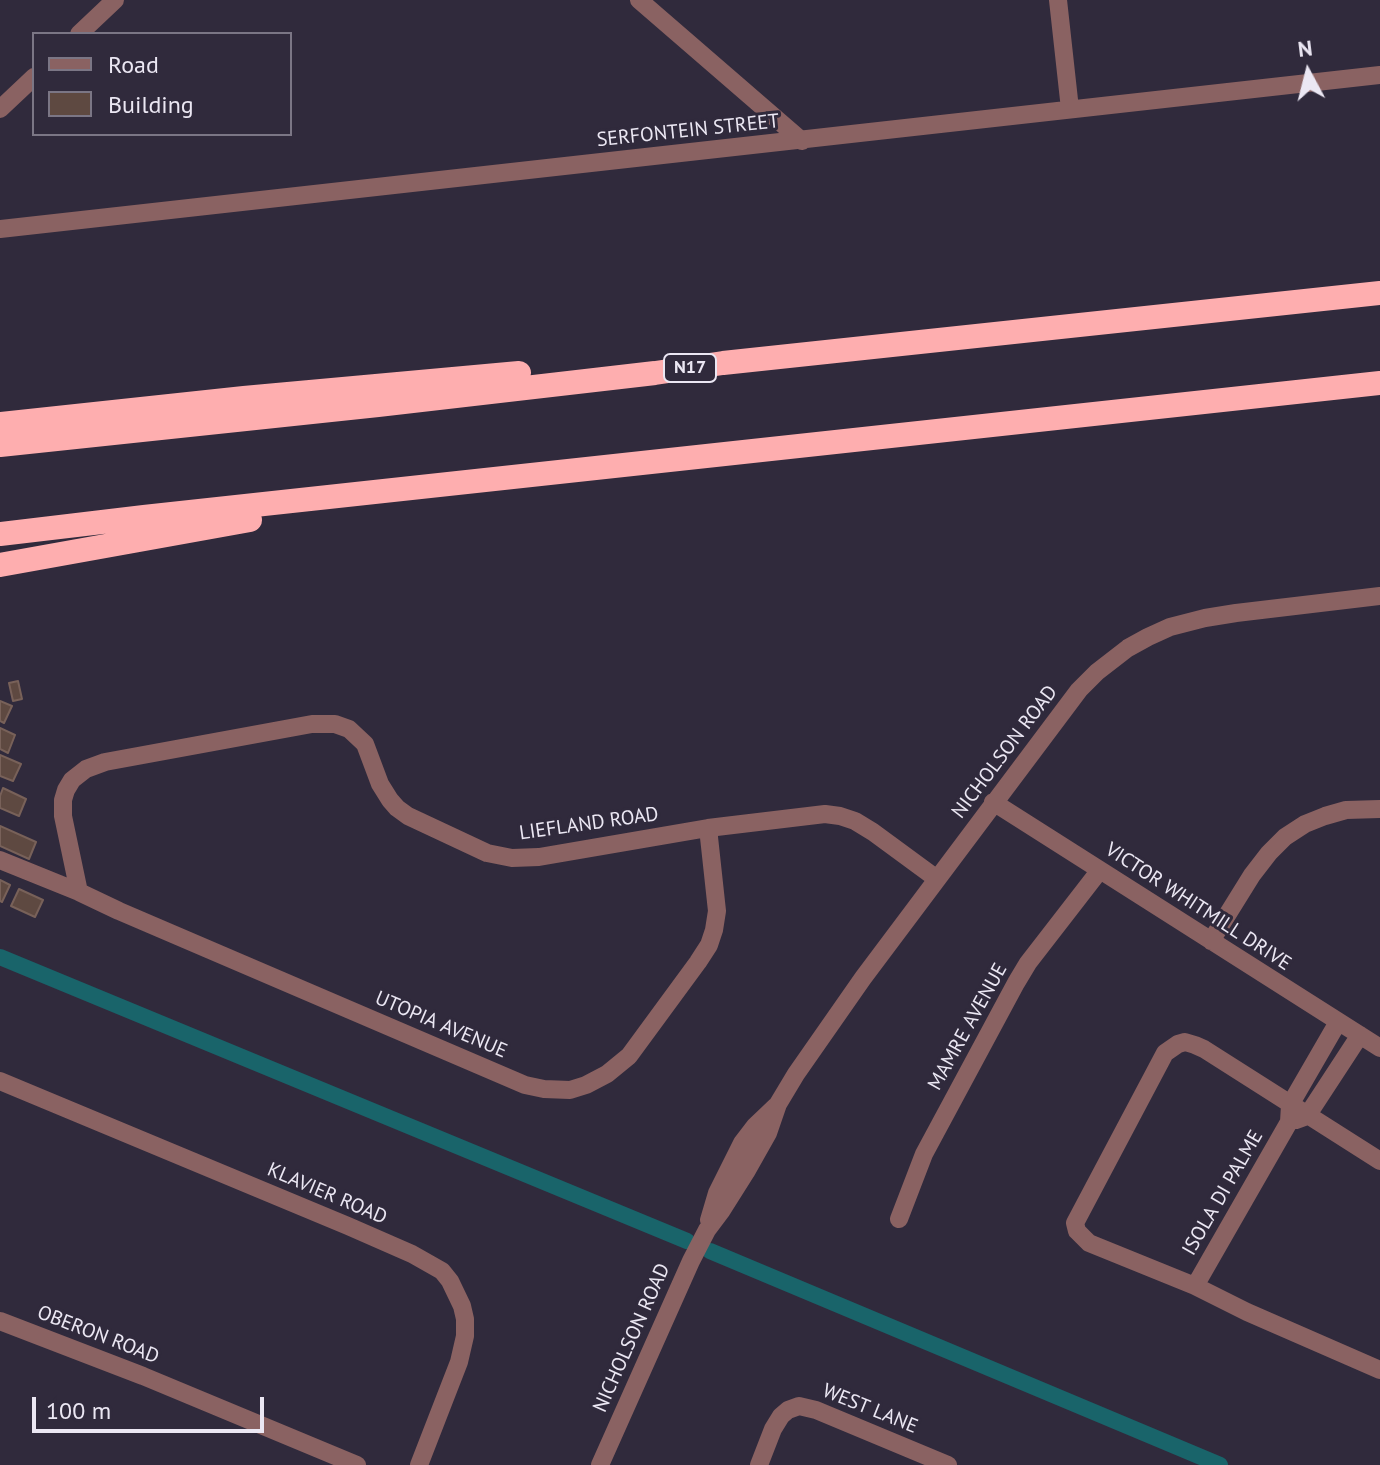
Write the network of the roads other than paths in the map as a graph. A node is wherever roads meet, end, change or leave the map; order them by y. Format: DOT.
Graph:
graph roads {
  1 [pos="115,0"];
  2 [pos="639,0"];
  3 [pos="1058,0"];
  4 [pos="81,32"];
  5 [pos="1380,75"];
  6 [pos="32,79"];
  7 [pos="0,109"];
  8 [pos="1070,109"];
  9 [pos="802,141"];
  10 [pos="0,229"];
  11 [pos="1380,293"];
  12 [pos="723,363"];
  13 [pos="1380,383"];
  14 [pos="0,424"];
  15 [pos="0,445"];
  16 [pos="437,485"];
  17 [pos="0,534"];
  18 [pos="0,565"];
  19 [pos="1380,596"];
  20 [pos="993,802"];
  21 [pos="1380,809"];
  22 [pos="708,828"];
  23 [pos="0,860"];
  24 [pos="1100,870"];
  25 [pos="937,879"];
  26 [pos="79,892"];
  27 [pos="1211,941"];
  28 [pos="1338,1022"];
  29 [pos="1360,1035"];
  30 [pos="1380,1048"];
  31 [pos="0,1081"];
  32 [pos="1295,1114"];
  33 [pos="1380,1161"];
  34 [pos="899,1219"];
  35 [pos="1195,1286"];
  36 [pos="0,1321"];
  37 [pos="1380,1370"];
  38 [pos="357,1465"];
  39 [pos="419,1465"];
  40 [pos="600,1465"];
  41 [pos="759,1465"];
  42 [pos="948,1465"];
  1 -- 4 [label="street"];
  2 -- 9 [label="street"];
  3 -- 8 [label="street"];
  5 -- 8 [label="street, SERFONTEIN STREET"];
  6 -- 7 [label="street"];
  8 -- 9 [label="street, SERFONTEIN STREET"];
  9 -- 10 [label="street, SERFONTEIN STREET"];
  11 -- 12 [label="highway, N17"];
  12 -- 14 [label="highway"];
  12 -- 15 [label="highway, N17"];
  13 -- 16 [label="highway"];
  16 -- 17 [label="highway"];
  16 -- 18 [label="highway"];
  19 -- 20 [label="street, NICHOLSON ROAD"];
  20 -- 24 [label="street, VICTOR WHITMILL DRIVE"];
  20 -- 25 [label="street, NICHOLSON ROAD"];
  21 -- 27 [label="street"];
  22 -- 25 [label="street, LIEFLAND ROAD"];
  22 -- 26 [label="street, LIEFLAND ROAD"];
  22 -- 26 [label="street, UTOPIA AVENUE"];
  23 -- 26 [label="street, UTOPIA AVENUE"];
  24 -- 27 [label="street, VICTOR WHITMILL DRIVE"];
  24 -- 34 [label="street, MAMRE AVENUE"];
  25 -- 40 [label="street, NICHOLSON ROAD"];
  27 -- 28 [label="street, VICTOR WHITMILL DRIVE"];
  28 -- 29 [label="street, VICTOR WHITMILL DRIVE"];
  28 -- 32 [label="street, ISOLA DI PALME"];
  29 -- 30 [label="street, VICTOR WHITMILL DRIVE"];
  29 -- 32 [label="street, ISOLA DI PALME"];
  31 -- 39 [label="street, KLAVIER ROAD"];
  32 -- 33 [label="street"];
  32 -- 35 [label="street, ISOLA DI PALME"];
  32 -- 35 [label="street"];
  35 -- 37 [label="street"];
  36 -- 38 [label="street, OBERON ROAD"];
  41 -- 42 [label="street, WEST LANE"];
}
